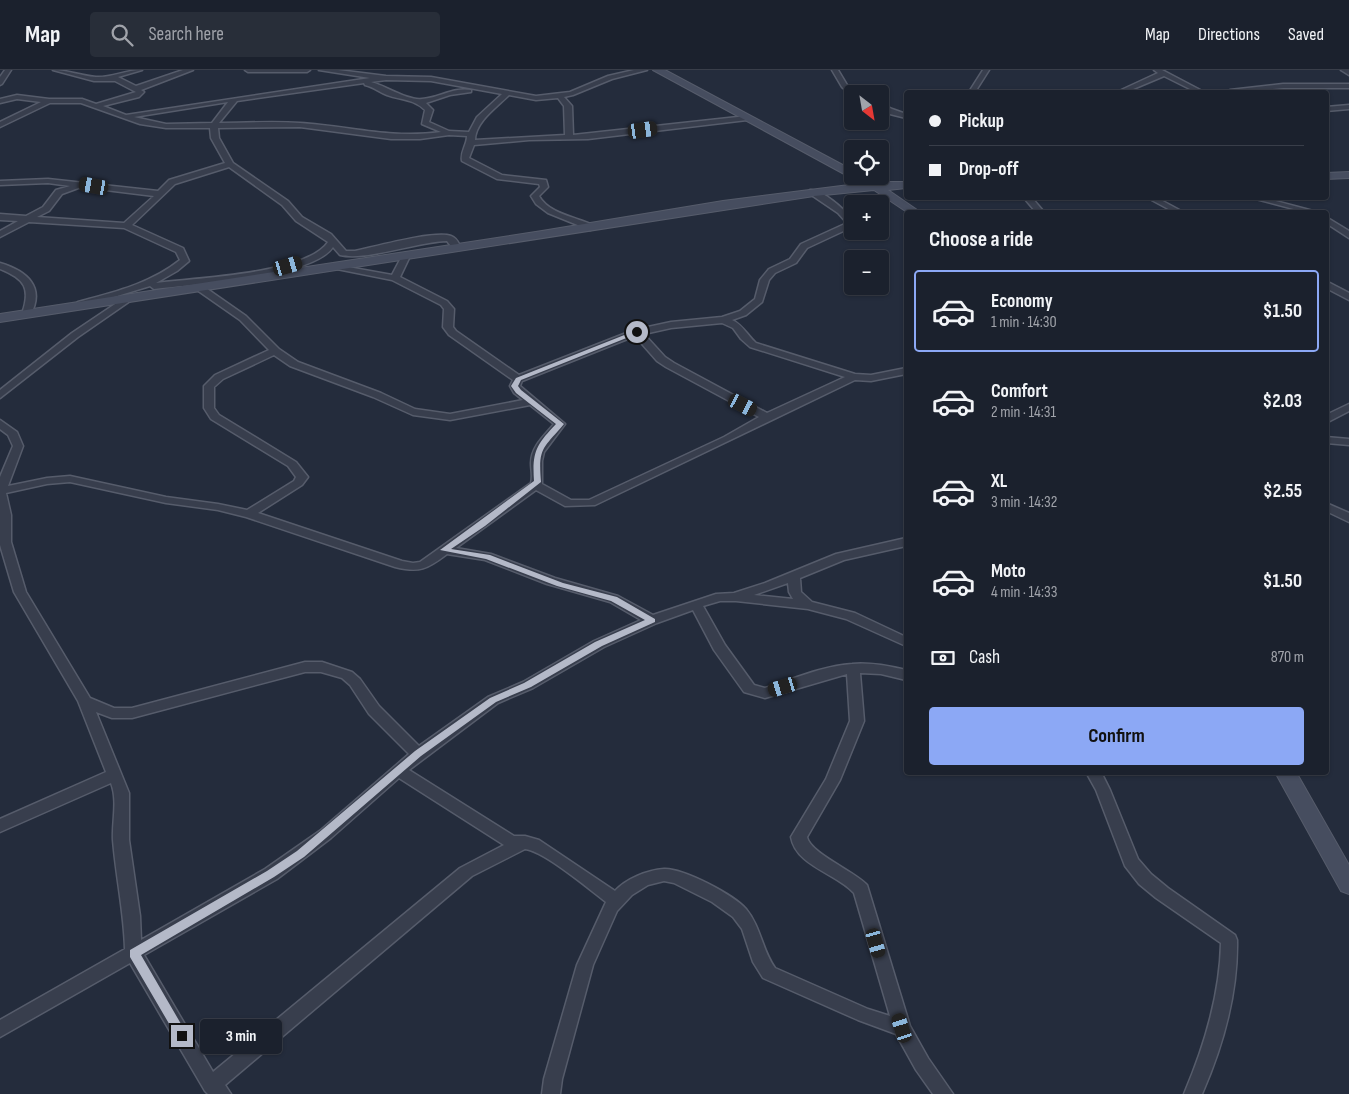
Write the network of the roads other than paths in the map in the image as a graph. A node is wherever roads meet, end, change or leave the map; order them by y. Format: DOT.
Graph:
graph roads {
  1 [pos="8,70"];
  2 [pos="56,70"];
  3 [pos="139,70"];
  4 [pos="190,70"];
  5 [pos="248,70"];
  6 [pos="269,70"];
  7 [pos="307,70"];
  8 [pos="322,70"];
  9 [pos="644,70"];
  10 [pos="658,70"];
  11 [pos="834,70"];
  12 [pos="986,70"];
  13 [pos="1344,70"];
  14 [pos="633,71"];
  15 [pos="1160,72"];
  16 [pos="1349,73"];
  17 [pos="386,78"];
  18 [pos="101,80"];
  19 [pos="0,83"];
  20 [pos="354,84"];
  21 [pos="844,86"];
  22 [pos="1349,86"];
  23 [pos="136,89"];
  24 [pos="973,90"];
  25 [pos="1125,90"];
  26 [pos="1196,90"];
  27 [pos="1248,90"];
  28 [pos="491,91"];
  29 [pos="0,93"];
  30 [pos="506,94"];
  31 [pos="560,96"];
  32 [pos="11,97"];
  33 [pos="235,99"];
  34 [pos="0,101"];
  35 [pos="49,101"];
  36 [pos="421,102"];
  37 [pos="95,106"];
  38 [pos="1349,107"];
  39 [pos="1329,109"];
  40 [pos="889,111"];
  41 [pos="904,115"];
  42 [pos="124,116"];
  43 [pos="747,118"];
  44 [pos="0,125"];
  45 [pos="214,126"];
  46 [pos="449,133"];
  47 [pos="569,136"];
  48 [pos="471,139"];
  49 [pos="230,164"];
  50 [pos="844,170"];
  51 [pos="1329,176"];
  52 [pos="1349,176"];
  53 [pos="0,183"];
  54 [pos="84,184"];
  55 [pos="873,185"];
  56 [pos="904,185"];
  57 [pos="876,187"];
  58 [pos="813,192"];
  59 [pos="160,194"];
  60 [pos="1030,200"];
  61 [pos="1156,200"];
  62 [pos="1264,200"];
  63 [pos="911,210"];
  64 [pos="1038,210"];
  65 [pos="1175,210"];
  66 [pos="1305,210"];
  67 [pos="0,217"];
  68 [pos="30,219"];
  69 [pos="1329,222"];
  70 [pos="126,226"];
  71 [pos="590,227"];
  72 [pos="0,234"];
  73 [pos="1349,235"];
  74 [pos="333,241"];
  75 [pos="457,248"];
  76 [pos="406,256"];
  77 [pos="0,266"];
  78 [pos="340,267"];
  79 [pos="395,278"];
  80 [pos="1329,286"];
  81 [pos="200,288"];
  82 [pos="129,294"];
  83 [pos="1349,297"];
  84 [pos="27,314"];
  85 [pos="0,318"];
  86 [pos="723,320"];
  87 [pos="637,332"];
  88 [pos="275,351"];
  89 [pos="904,371"];
  90 [pos="854,377"];
  91 [pos="518,379"];
  92 [pos="0,395"];
  93 [pos="530,402"];
  94 [pos="1349,407"];
  95 [pos="767,418"];
  96 [pos="1329,418"];
  97 [pos="0,423"];
  98 [pos="1329,440"];
  99 [pos="1349,442"];
  100 [pos="536,485"];
  101 [pos="0,491"];
  102 [pos="1329,508"];
  103 [pos="249,514"];
  104 [pos="1349,518"];
  105 [pos="904,542"];
  106 [pos="444,550"];
  107 [pos="794,576"];
  108 [pos="735,597"];
  109 [pos="696,604"];
  110 [pos="808,605"];
  111 [pos="652,620"];
  112 [pos="904,641"];
  113 [pos="853,668"];
  114 [pos="904,675"];
  115 [pos="85,702"];
  116 [pos="418,754"];
  117 [pos="399,772"];
  118 [pos="114,775"];
  119 [pos="1095,775"];
  120 [pos="1287,775"];
  121 [pos="0,826"];
  122 [pos="525,842"];
  123 [pos="1349,885"];
  124 [pos="616,900"];
  125 [pos="134,954"];
  126 [pos="902,1028"];
  127 [pos="0,1029"];
  128 [pos="217,1089"];
  129 [pos="551,1094"];
  130 [pos="944,1094"];
  131 [pos="1193,1094"];
  1 -- 19 [label="street"];
  2 -- 18 [label="street"];
  3 -- 18 [label="street"];
  4 -- 23 [label="street"];
  5 -- 6 [label="street"];
  6 -- 7 [label="street"];
  8 -- 17 [label="street"];
  9 -- 14 [label="street"];
  10 -- 43 [label="street"];
  11 -- 21 [label="street"];
  12 -- 24 [label="street"];
  13 -- 16 [label="street"];
  14 -- 31 [label="street"];
  15 -- 25 [label="street"];
  15 -- 26 [label="street"];
  17 -- 20 [label="street"];
  17 -- 28 [label="street"];
  18 -- 23 [label="street"];
  20 -- 33 [label="street"];
  20 -- 36 [label="street"];
  22 -- 27 [label="street"];
  23 -- 37 [label="street"];
  28 -- 30 [label="street"];
  28 -- 36 [label="street"];
  29 -- 32 [label="street"];
  30 -- 31 [label="street"];
  30 -- 48 [label="street"];
  31 -- 47 [label="street"];
  32 -- 34 [label="street"];
  32 -- 35 [label="street"];
  33 -- 42 [label="street"];
  33 -- 45 [label="street"];
  35 -- 37 [label="street"];
  35 -- 44 [label="street"];
  36 -- 46 [label="street"];
  37 -- 42 [label="street"];
  38 -- 39 [label="street"];
  40 -- 41 [label="street"];
  42 -- 45 [label="street"];
  43 -- 47 [label="street"];
  43 -- 50 [label="street"];
  45 -- 46 [label="street"];
  45 -- 49 [label="street"];
  46 -- 48 [label="street"];
  47 -- 48 [label="street"];
  48 -- 71 [label="street"];
  49 -- 59 [label="street"];
  49 -- 74 [label="street"];
  51 -- 52 [label="street"];
  53 -- 54 [label="street"];
  54 -- 59 [label="street"];
  54 -- 68 [label="street"];
  55 -- 57 [label="street"];
  56 -- 57 [label="street"];
  57 -- 58 [label="street"];
  57 -- 63 [label="street"];
  58 -- 71 [label="street"];
  58 -- 86 [label="street"];
  59 -- 70 [label="street"];
  60 -- 64 [label="street"];
  61 -- 65 [label="street"];
  62 -- 66 [label="street"];
  67 -- 68 [label="street"];
  68 -- 70 [label="street"];
  68 -- 72 [label="street"];
  69 -- 73 [label="street"];
  70 -- 82 [label="street"];
  71 -- 75 [label="street"];
  74 -- 75 [label="street"];
  74 -- 82 [label="street"];
  75 -- 76 [label="street"];
  76 -- 78 [label="street"];
  76 -- 79 [label="street"];
  77 -- 84 [label="street"];
  78 -- 79 [label="street"];
  78 -- 81 [label="street"];
  79 -- 91 [label="street"];
  80 -- 83 [label="street"];
  81 -- 82 [label="street"];
  81 -- 88 [label="street"];
  82 -- 84 [label="street"];
  82 -- 92 [label="street"];
  84 -- 85 [label="street"];
  86 -- 87 [label="street"];
  86 -- 90 [label="street"];
  87 -- 91 [label="street"];
  87 -- 95 [label="street"];
  88 -- 93 [label="street"];
  88 -- 103 [label="street"];
  89 -- 90 [label="street"];
  90 -- 95 [label="street"];
  91 -- 93 [label="street"];
  93 -- 100 [label="street"];
  94 -- 96 [label="street"];
  95 -- 100 [label="street"];
  97 -- 101 [label="street"];
  98 -- 99 [label="street"];
  100 -- 106 [label="street"];
  101 -- 103 [label="street"];
  101 -- 115 [label="street"];
  102 -- 104 [label="street"];
  103 -- 106 [label="street"];
  105 -- 107 [label="street"];
  106 -- 111 [label="street"];
  107 -- 108 [label="street"];
  107 -- 110 [label="street"];
  108 -- 109 [label="street"];
  108 -- 110 [label="street"];
  109 -- 111 [label="street"];
  109 -- 113 [label="street"];
  110 -- 112 [label="street"];
  111 -- 116 [label="street"];
  113 -- 114 [label="street"];
  113 -- 126 [label="street"];
  115 -- 116 [label="street"];
  115 -- 118 [label="street"];
  116 -- 117 [label="street"];
  117 -- 122 [label="street"];
  117 -- 125 [label="street"];
  118 -- 121 [label="street"];
  118 -- 125 [label="street"];
  119 -- 131 [label="street"];
  120 -- 123 [label="street"];
  122 -- 124 [label="street"];
  122 -- 128 [label="street"];
  124 -- 126 [label="street"];
  124 -- 129 [label="street"];
  125 -- 127 [label="street"];
  125 -- 128 [label="street"];
  126 -- 130 [label="street"];
}
